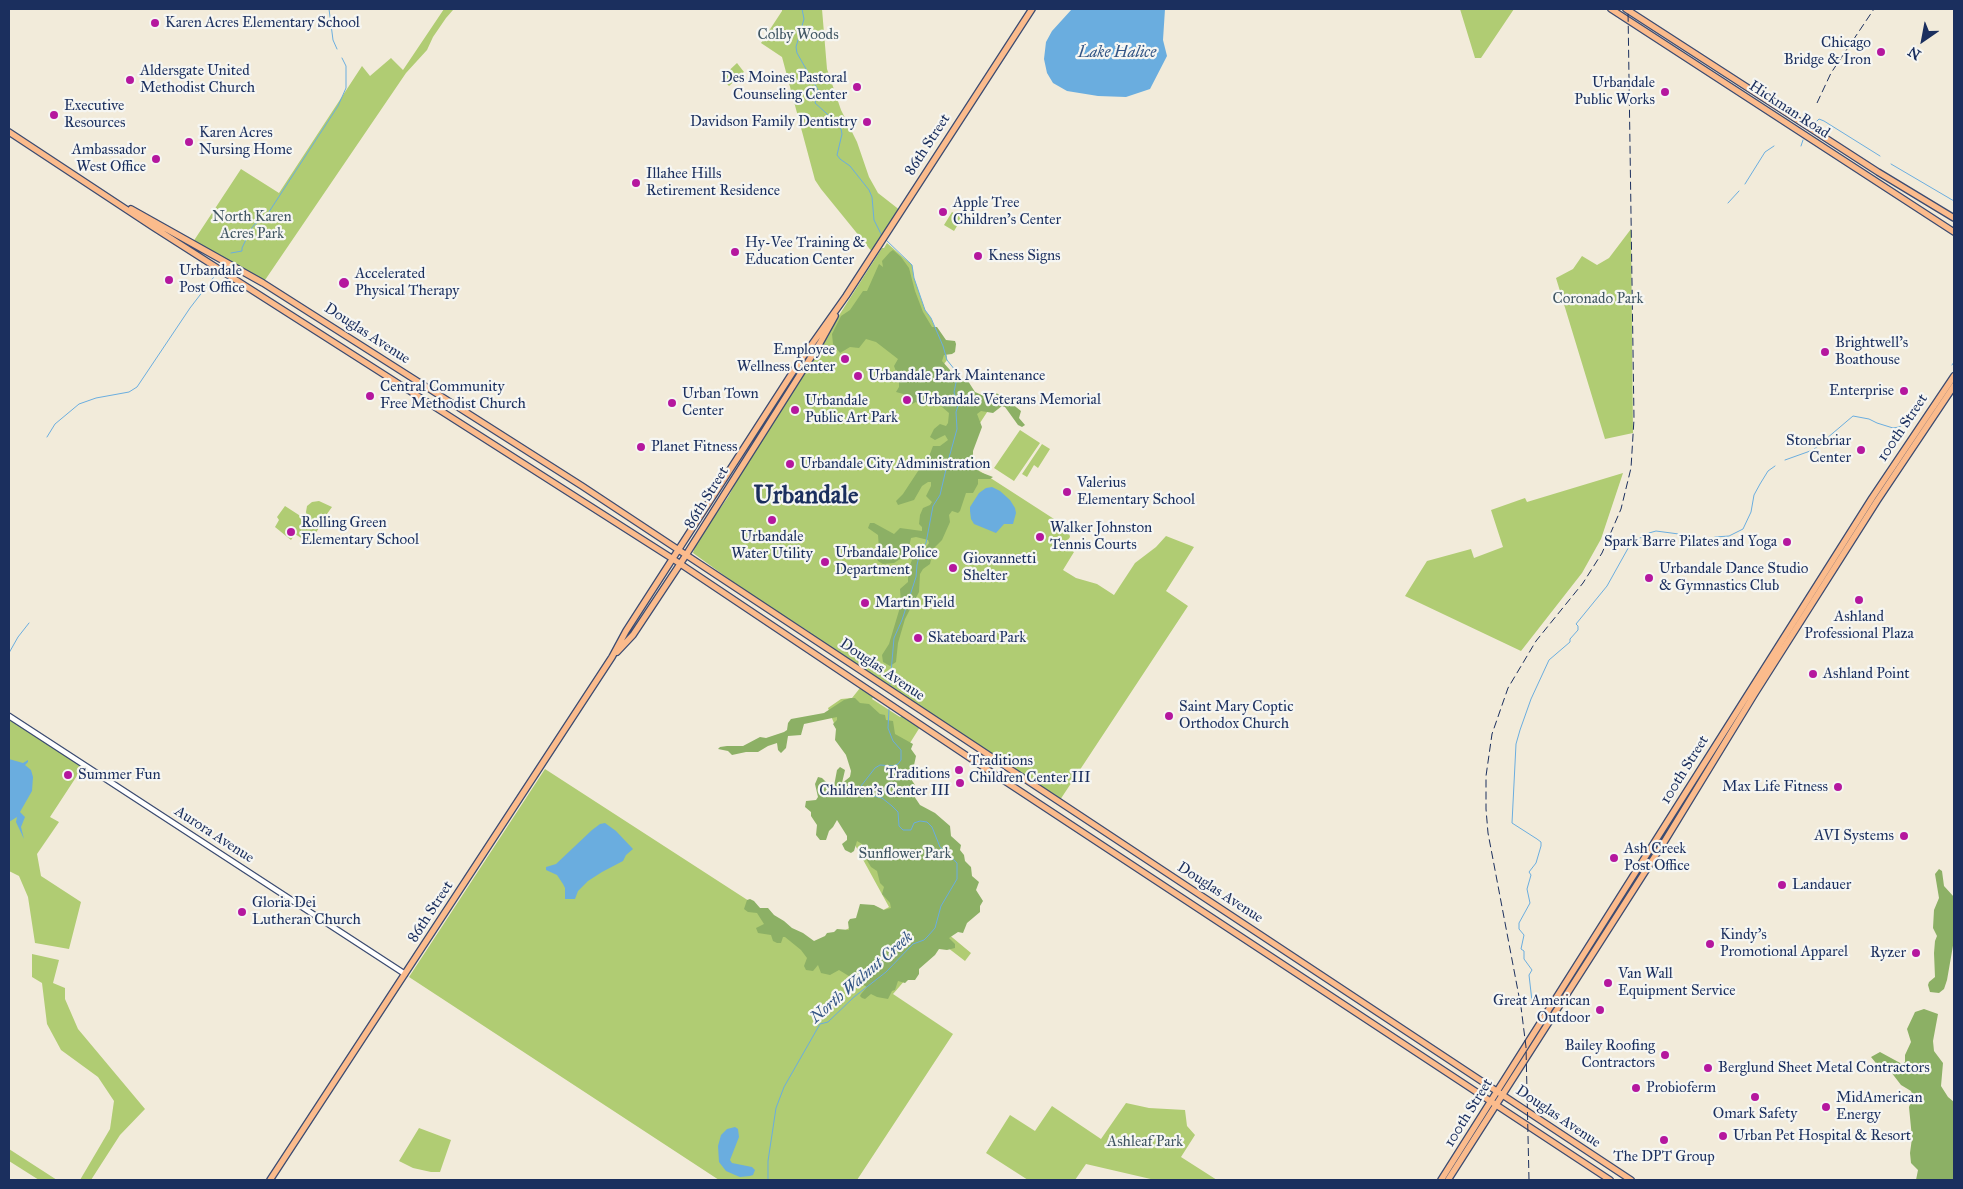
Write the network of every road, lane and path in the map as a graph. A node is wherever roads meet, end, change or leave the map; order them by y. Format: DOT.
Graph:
graph roads {
  1 [pos="1032,9"];
  2 [pos="1611,9"];
  3 [pos="1626,9"];
  4 [pos="9,132"];
  5 [pos="109,197"];
  6 [pos="1954,218"];
  7 [pos="1954,232"];
  8 [pos="846,296"];
  9 [pos="1954,376"];
  10 [pos="1954,386"];
  11 [pos="552,481"];
  12 [pos="582,486"];
  13 [pos="679,550"];
  14 [pos="686,555"];
  15 [pos="673,559"];
  16 [pos="680,563"];
  17 [pos="612,657"];
  18 [pos="9,716"];
  19 [pos="405,974"];
  20 [pos="1498,1092"];
  21 [pos="1504,1096"];
  22 [pos="1491,1102"];
  23 [pos="1497,1106"];
  24 [pos="270,1180"];
  25 [pos="1441,1180"];
  26 [pos="1448,1180"];
  27 [pos="1610,1180"];
  28 [pos="1632,1180"];
  1 -- 8 [label="main road, 86th Street"];
  2 -- 7 [label="main road, Hickman Road"];
  3 -- 6 [label="main road, Hickman Road"];
  4 -- 5 [label="main road, Douglas Avenue"];
  5 -- 11 [label="main road, Douglas Avenue"];
  5 -- 12 [label="main road, Douglas Avenue"];
  8 -- 13 [label="main road, 86th Street"];
  8 -- 14 [label="main road, 86th Street"];
  9 -- 20 [label="main road, 100th Street"];
  10 -- 21 [label="main road, 100th Street"];
  11 -- 12 [label="main road"];
  11 -- 15 [label="main road, Douglas Avenue"];
  12 -- 13 [label="main road, Douglas Avenue"];
  13 -- 14 [label="main road, Douglas Avenue"];
  13 -- 15 [label="main road, 86th Street"];
  14 -- 16 [label="main road, 86th Street"];
  14 -- 20 [label="main road, Douglas Avenue"];
  15 -- 16 [label="main road, Douglas Avenue"];
  15 -- 17 [label="main road, 86th Street"];
  16 -- 17 [label="main road, 86th Street"];
  16 -- 22 [label="main road, Douglas Avenue"];
  17 -- 19 [label="main road, 86th Street"];
  18 -- 19 [label="street, Aurora Avenue"];
  19 -- 24 [label="main road, 86th Street"];
  20 -- 21 [label="main road, Douglas Avenue"];
  20 -- 22 [label="main road, 100th Street"];
  21 -- 23 [label="main road, 100th Street"];
  21 -- 28 [label="main road, Douglas Avenue"];
  22 -- 23 [label="main road, Douglas Avenue"];
  22 -- 25 [label="main road, 100th Street"];
  23 -- 26 [label="main road, 100th Street"];
  23 -- 27 [label="main road, Douglas Avenue"];
}
